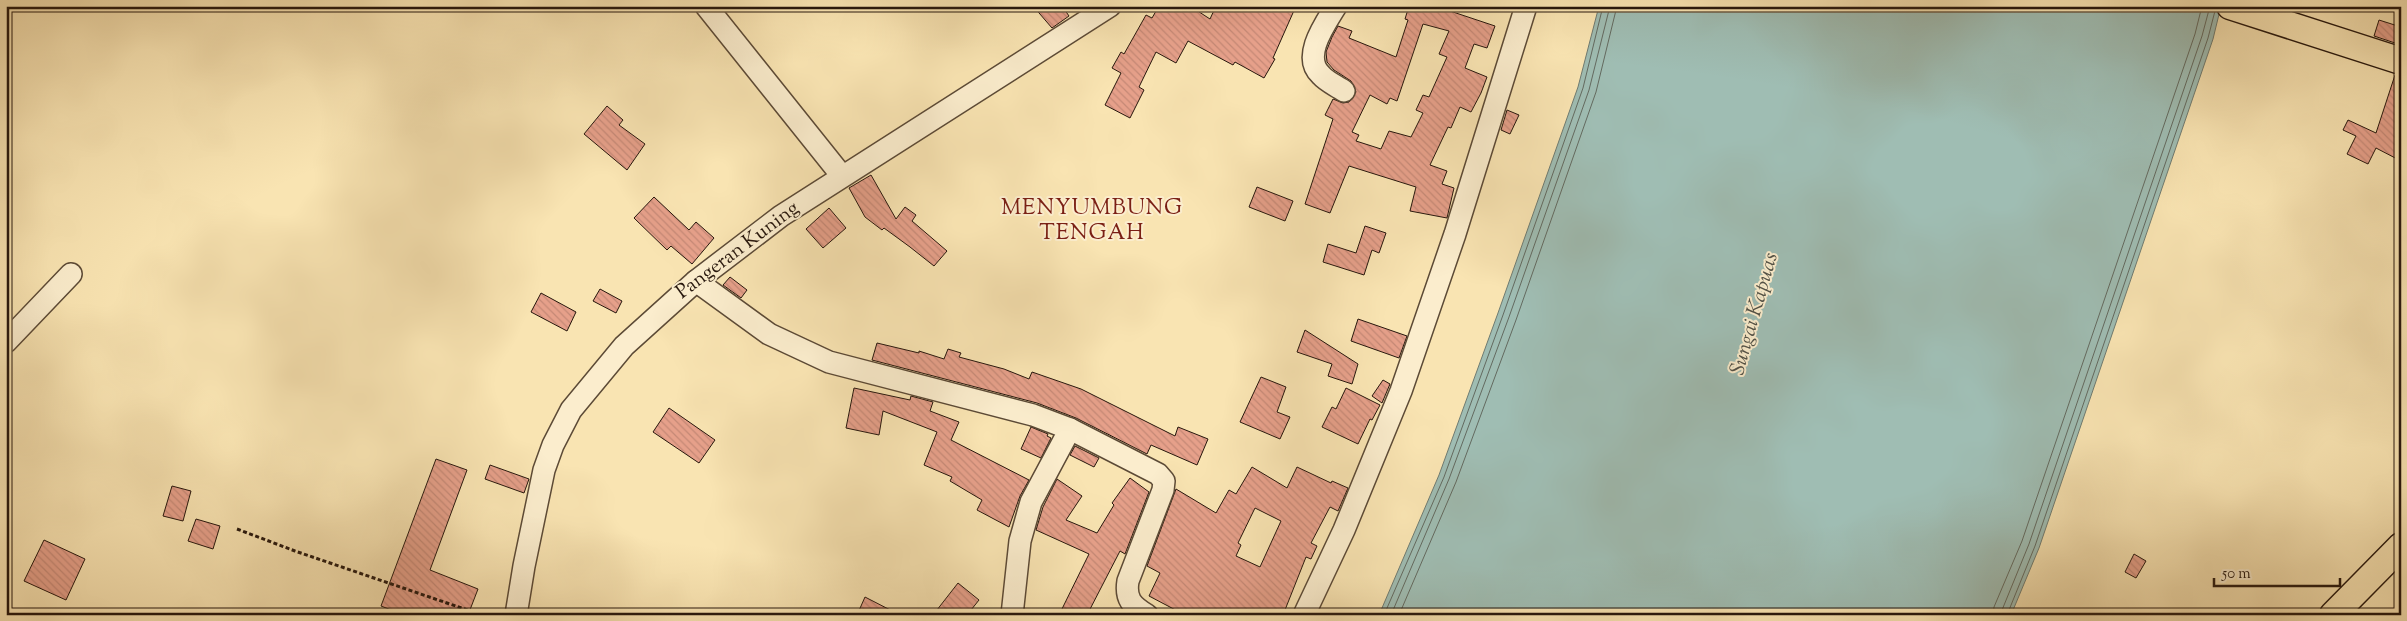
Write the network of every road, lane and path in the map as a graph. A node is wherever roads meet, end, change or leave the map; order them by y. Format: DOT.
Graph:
graph roads {
  1 [pos="706,6"];
  2 [pos="1110,6"];
  3 [pos="1336,6"];
  4 [pos="1526,6"];
  5 [pos="2230,6"];
  6 [pos="2394,58"];
  7 [pos="1344,91"];
  8 [pos="842,176"];
  9 [pos="71,274"];
  10 [pos="696,281"];
  11 [pos="6,342"];
  12 [pos="1070,429"];
  13 [pos="237,529"];
  14 [pos="2401,546"];
  15 [pos="482,615"];
  16 [pos="516,615"];
  17 [pos="1012,615"];
  18 [pos="1147,615"];
  19 [pos="1304,615"];
  20 [pos="2333,615"];
  1 -- 8 [label="street"];
  2 -- 8 [label="street, Pangeran Kuning"];
  3 -- 7 [label="street"];
  4 -- 19 [label="street"];
  5 -- 6 [label="main road"];
  8 -- 10 [label="street, Pangeran Kuning"];
  9 -- 11 [label="street"];
  10 -- 12 [label="street"];
  10 -- 16 [label="street, Pangeran Kuning"];
  12 -- 17 [label="street"];
  12 -- 18 [label="street"];
  13 -- 15 [label="path"];
  14 -- 20 [label="main road"];
}
